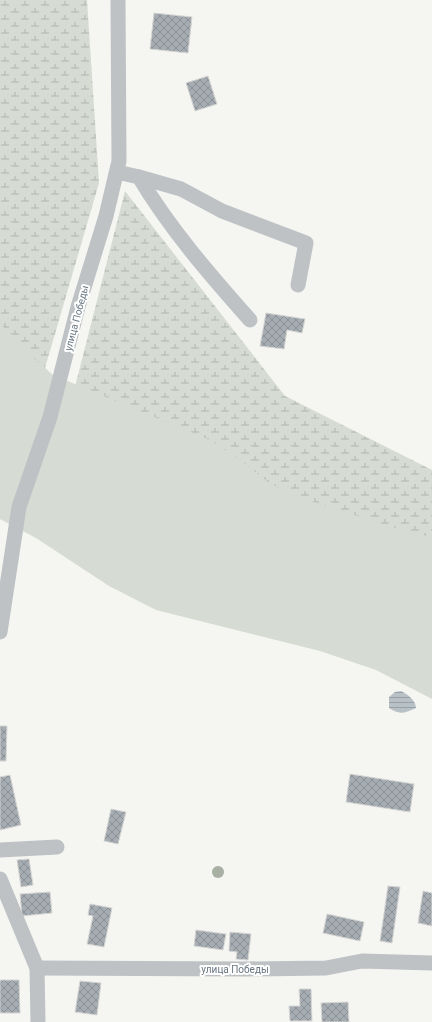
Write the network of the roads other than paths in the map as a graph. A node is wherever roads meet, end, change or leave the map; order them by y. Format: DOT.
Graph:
graph roads {
  1 [pos="118,0"];
  2 [pos="117,172"];
  3 [pos="139,177"];
  4 [pos="298,286"];
  5 [pos="250,320"];
  6 [pos="0,632"];
  7 [pos="57,847"];
  8 [pos="0,850"];
  9 [pos="0,879"];
  10 [pos="432,963"];
  11 [pos="37,968"];
  12 [pos="38,1022"];
  1 -- 2 [label="street, улица Победы"];
  2 -- 3 [label="street"];
  2 -- 6 [label="street, улица Победы"];
  3 -- 4 [label="street"];
  3 -- 5 [label="street"];
  7 -- 8 [label="street"];
  9 -- 11 [label="street"];
  10 -- 11 [label="street, улица Победы"];
  11 -- 12 [label="street"];
}
